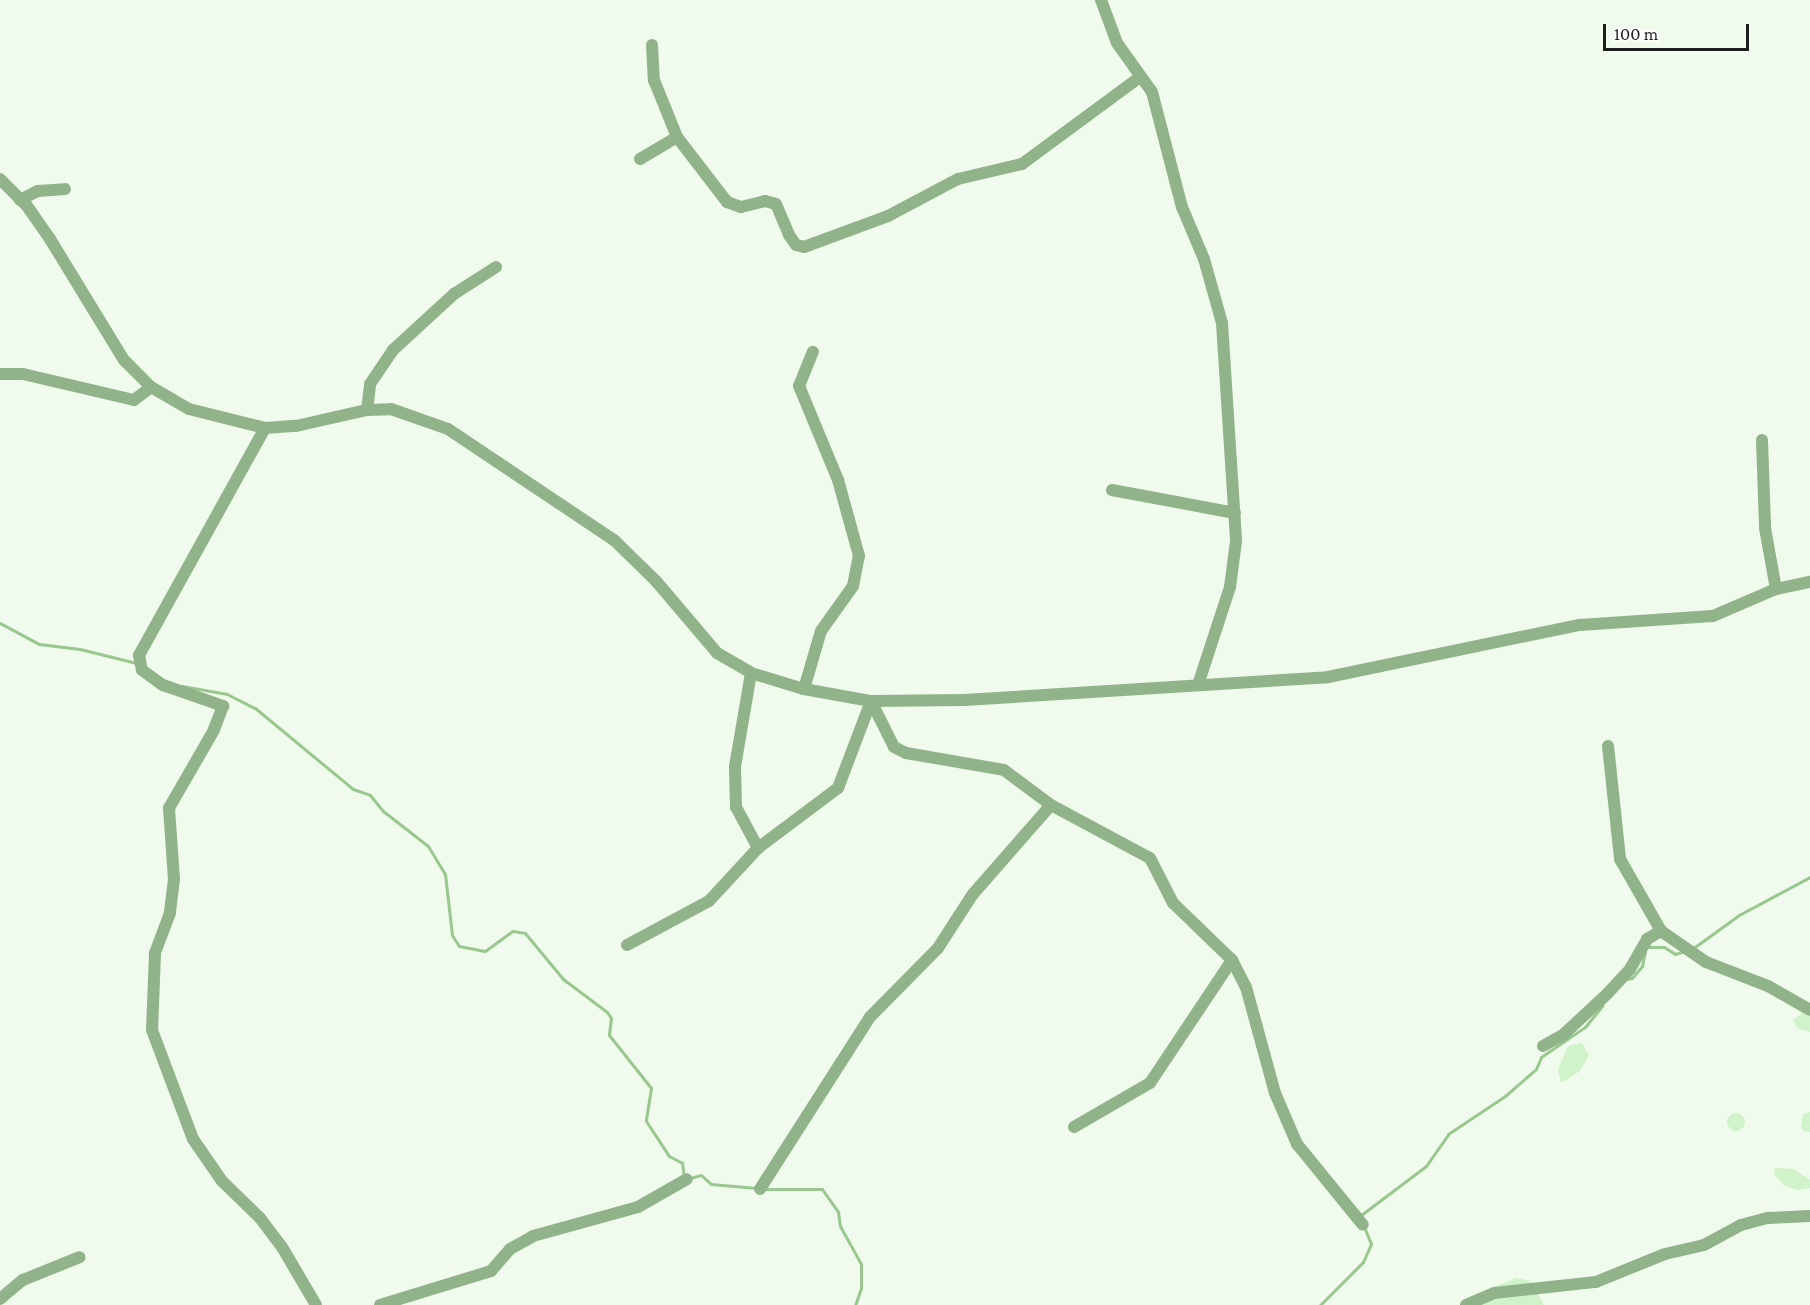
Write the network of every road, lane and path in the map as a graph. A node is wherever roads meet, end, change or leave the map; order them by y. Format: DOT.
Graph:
graph roads {
  1 [pos="1101,0"];
  2 [pos="652,45"];
  3 [pos="1140,77"];
  4 [pos="677,137"];
  5 [pos="640,159"];
  6 [pos="0,179"];
  7 [pos="65,189"];
  8 [pos="20,200"];
  9 [pos="496,267"];
  10 [pos="813,352"];
  11 [pos="0,374"];
  12 [pos="151,387"];
  13 [pos="367,410"];
  14 [pos="265,428"];
  15 [pos="1762,440"];
  16 [pos="1112,490"];
  17 [pos="1235,513"];
  18 [pos="1810,582"];
  19 [pos="1776,589"];
  20 [pos="751,673"];
  21 [pos="1198,685"];
  22 [pos="804,689"];
  23 [pos="871,701"];
  24 [pos="1608,746"];
  25 [pos="1051,805"];
  26 [pos="758,848"];
  27 [pos="1661,931"];
  28 [pos="627,945"];
  29 [pos="1232,960"];
  30 [pos="1810,1010"];
  31 [pos="1543,1046"];
  32 [pos="1074,1126"];
  33 [pos="687,1179"];
  34 [pos="760,1189"];
  35 [pos="1810,1216"];
  36 [pos="1363,1225"];
  37 [pos="80,1257"];
  38 [pos="0,1299"];
  39 [pos="316,1305"];
  40 [pos="380,1305"];
  41 [pos="1466,1305"];
  1 -- 3 [label="street"];
  2 -- 4 [label="street"];
  3 -- 4 [label="street"];
  3 -- 17 [label="street"];
  4 -- 5 [label="street"];
  6 -- 8 [label="street"];
  7 -- 8 [label="street"];
  8 -- 12 [label="street"];
  9 -- 13 [label="street"];
  10 -- 22 [label="street"];
  11 -- 12 [label="street"];
  12 -- 14 [label="street"];
  13 -- 14 [label="street"];
  13 -- 20 [label="street"];
  14 -- 39 [label="street"];
  15 -- 19 [label="street"];
  16 -- 17 [label="street"];
  17 -- 21 [label="street"];
  18 -- 19 [label="street"];
  19 -- 21 [label="street"];
  20 -- 22 [label="street"];
  20 -- 26 [label="street"];
  21 -- 23 [label="street"];
  22 -- 23 [label="street"];
  23 -- 25 [label="street"];
  23 -- 26 [label="street"];
  24 -- 27 [label="street"];
  25 -- 29 [label="street"];
  25 -- 34 [label="street"];
  26 -- 28 [label="street"];
  27 -- 30 [label="street"];
  27 -- 31 [label="street"];
  29 -- 32 [label="street"];
  29 -- 36 [label="street"];
  33 -- 40 [label="street"];
  35 -- 41 [label="street"];
  37 -- 38 [label="street"];
}
